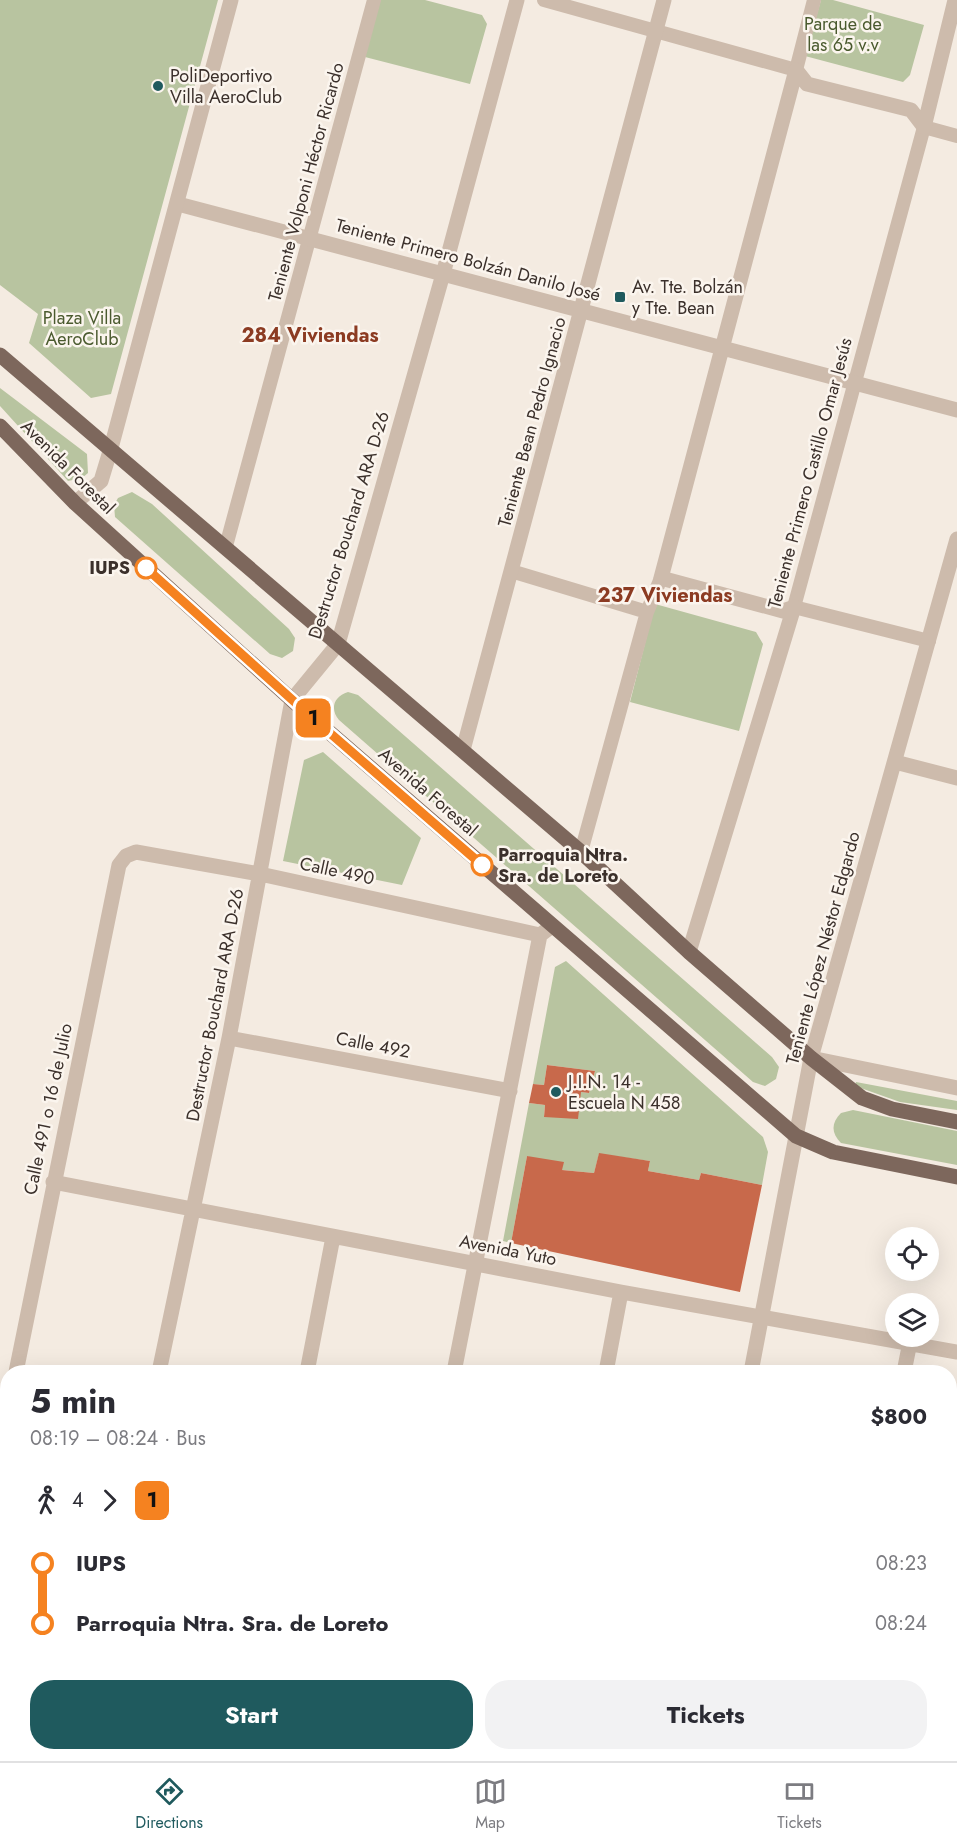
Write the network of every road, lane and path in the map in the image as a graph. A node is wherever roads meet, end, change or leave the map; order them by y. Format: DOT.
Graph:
graph roads {
  1 [pos="231,0"];
  2 [pos="374,0"];
  3 [pos="517,0"];
  4 [pos="544,0"];
  5 [pos="664,0"];
  6 [pos="814,0"];
  7 [pos="955,0"];
  8 [pos="656,30"];
  9 [pos="796,70"];
  10 [pos="924,127"];
  11 [pos="957,136"];
  12 [pos="178,204"];
  13 [pos="309,239"];
  14 [pos="443,274"];
  15 [pos="582,310"];
  16 [pos="723,348"];
  17 [pos="0,355"];
  18 [pos="854,383"];
  19 [pos="957,410"];
  20 [pos="0,426"];
  21 [pos="111,448"];
  22 [pos="75,503"];
  23 [pos="957,539"];
  24 [pos="226,546"];
  25 [pos="511,571"];
  26 [pos="661,578"];
  27 [pos="794,607"];
  28 [pos="647,612"];
  29 [pos="929,641"];
  30 [pos="338,644"];
  31 [pos="292,700"];
  32 [pos="463,750"];
  33 [pos="895,762"];
  34 [pos="957,778"];
  35 [pos="581,852"];
  36 [pos="126,856"];
  37 [pos="260,874"];
  38 [pos="546,930"];
  39 [pos="689,952"];
  40 [pos="229,1038"];
  41 [pos="811,1058"];
  42 [pos="957,1088"];
  43 [pos="510,1091"];
  44 [pos="957,1122"];
  45 [pos="796,1136"];
  46 [pos="957,1178"];
  47 [pos="53,1182"];
  48 [pos="193,1210"];
  49 [pos="333,1237"];
  50 [pos="475,1264"];
  51 [pos="621,1292"];
  52 [pos="763,1317"];
  53 [pos="885,1338"];
  54 [pos="909,1347"];
  55 [pos="934,1347"];
  56 [pos="957,1352"];
  57 [pos="17,1365"];
  58 [pos="160,1365"];
  59 [pos="308,1365"];
  60 [pos="455,1365"];
  61 [pos="607,1365"];
  62 [pos="753,1365"];
  63 [pos="905,1365"];
  1 -- 12 [label="street"];
  2 -- 13 [label="street, Teniente Volponi Héctor Ricardo"];
  3 -- 14 [label="street, Destructor Bouchard ARA D-26"];
  4 -- 8 [label="street"];
  5 -- 8 [label="street, Teniente Bean Pedro Ignacio"];
  6 -- 9 [label="street"];
  7 -- 10 [label="street, Teniente Primero Castillo Omar Jesús"];
  8 -- 9 [label="street"];
  8 -- 15 [label="street, Teniente Bean Pedro Ignacio"];
  9 -- 10 [label="street"];
  9 -- 16 [label="street"];
  10 -- 11 [label="street"];
  10 -- 18 [label="street, Teniente Primero Castillo Omar Jesús"];
  12 -- 13 [label="street, Teniente Primero Bolzán Danilo José"];
  12 -- 21 [label="street"];
  13 -- 14 [label="street, Teniente Primero Bolzán Danilo José"];
  13 -- 24 [label="street, Teniente Volponi Héctor Ricardo"];
  14 -- 15 [label="street, Teniente Primero Bolzán Danilo José"];
  14 -- 30 [label="street, Destructor Bouchard ARA D-26"];
  15 -- 16 [label="street, Teniente Primero Bolzán Danilo José"];
  15 -- 25 [label="street, Teniente Bean Pedro Ignacio"];
  16 -- 18 [label="street, Teniente Primero Bolzán Danilo José"];
  16 -- 26 [label="street"];
  17 -- 21 [label="main road, Avenida Forestal"];
  18 -- 19 [label="street, Teniente Primero Bolzán Danilo José"];
  18 -- 27 [label="street, Teniente Primero Castillo Omar Jesús"];
  20 -- 22 [label="main road, Avenida Forestal"];
  21 -- 22 [label="street"];
  21 -- 24 [label="main road, Avenida Forestal"];
  22 -- 31 [label="main road, Avenida Forestal"];
  23 -- 29 [label="street, Teniente López Néstor Edgardo"];
  24 -- 30 [label="main road, Avenida Forestal"];
  25 -- 28 [label="street"];
  25 -- 32 [label="street, Teniente Bean Pedro Ignacio"];
  26 -- 27 [label="street"];
  26 -- 28 [label="street"];
  27 -- 29 [label="street"];
  27 -- 39 [label="street, Teniente Primero Castillo Omar Jesús"];
  28 -- 35 [label="street"];
  29 -- 33 [label="street, Teniente López Néstor Edgardo"];
  30 -- 31 [label="street, Destructor Bouchard ARA D-26"];
  30 -- 32 [label="main road, Avenida Forestal"];
  31 -- 37 [label="street, Destructor Bouchard ARA D-26"];
  31 -- 38 [label="main road, Avenida Forestal"];
  32 -- 35 [label="main road, Avenida Forestal"];
  33 -- 34 [label="street"];
  33 -- 41 [label="street, Teniente López Néstor Edgardo"];
  35 -- 39 [label="main road, Avenida Forestal"];
  36 -- 37 [label="street, Calle 490"];
  36 -- 47 [label="street, Calle 491 o 16 de Julio"];
  37 -- 38 [label="street, Calle 490"];
  37 -- 40 [label="street, Destructor Bouchard ARA D-26"];
  38 -- 43 [label="street"];
  38 -- 45 [label="main road, Avenida Forestal"];
  39 -- 41 [label="main road, Avenida Forestal"];
  40 -- 43 [label="street, Calle 492"];
  40 -- 48 [label="street, Destructor Bouchard ARA D-26"];
  41 -- 42 [label="street, Avenida Forestal"];
  41 -- 44 [label="main road, Avenida Forestal"];
  41 -- 45 [label="street, Teniente López Néstor Edgardo"];
  43 -- 50 [label="street"];
  45 -- 46 [label="main road, Avenida Forestal"];
  45 -- 52 [label="street, Teniente López Néstor Edgardo"];
  47 -- 48 [label="street, Avenida Yuto"];
  47 -- 57 [label="street, Calle 491 o 16 de Julio"];
  48 -- 49 [label="street, Avenida Yuto"];
  48 -- 58 [label="street, Destructor Bouchard ARA D-26"];
  49 -- 50 [label="street, Avenida Yuto"];
  49 -- 59 [label="street"];
  50 -- 51 [label="street, Avenida Yuto"];
  50 -- 60 [label="street"];
  51 -- 52 [label="street, Avenida Yuto"];
  51 -- 61 [label="street"];
  52 -- 53 [label="street, Avenida Yuto"];
  52 -- 62 [label="street, Teniente López Néstor Edgardo"];
  54 -- 63 [label="street"];
  55 -- 56 [label="street, Avenida Yuto"];
}
